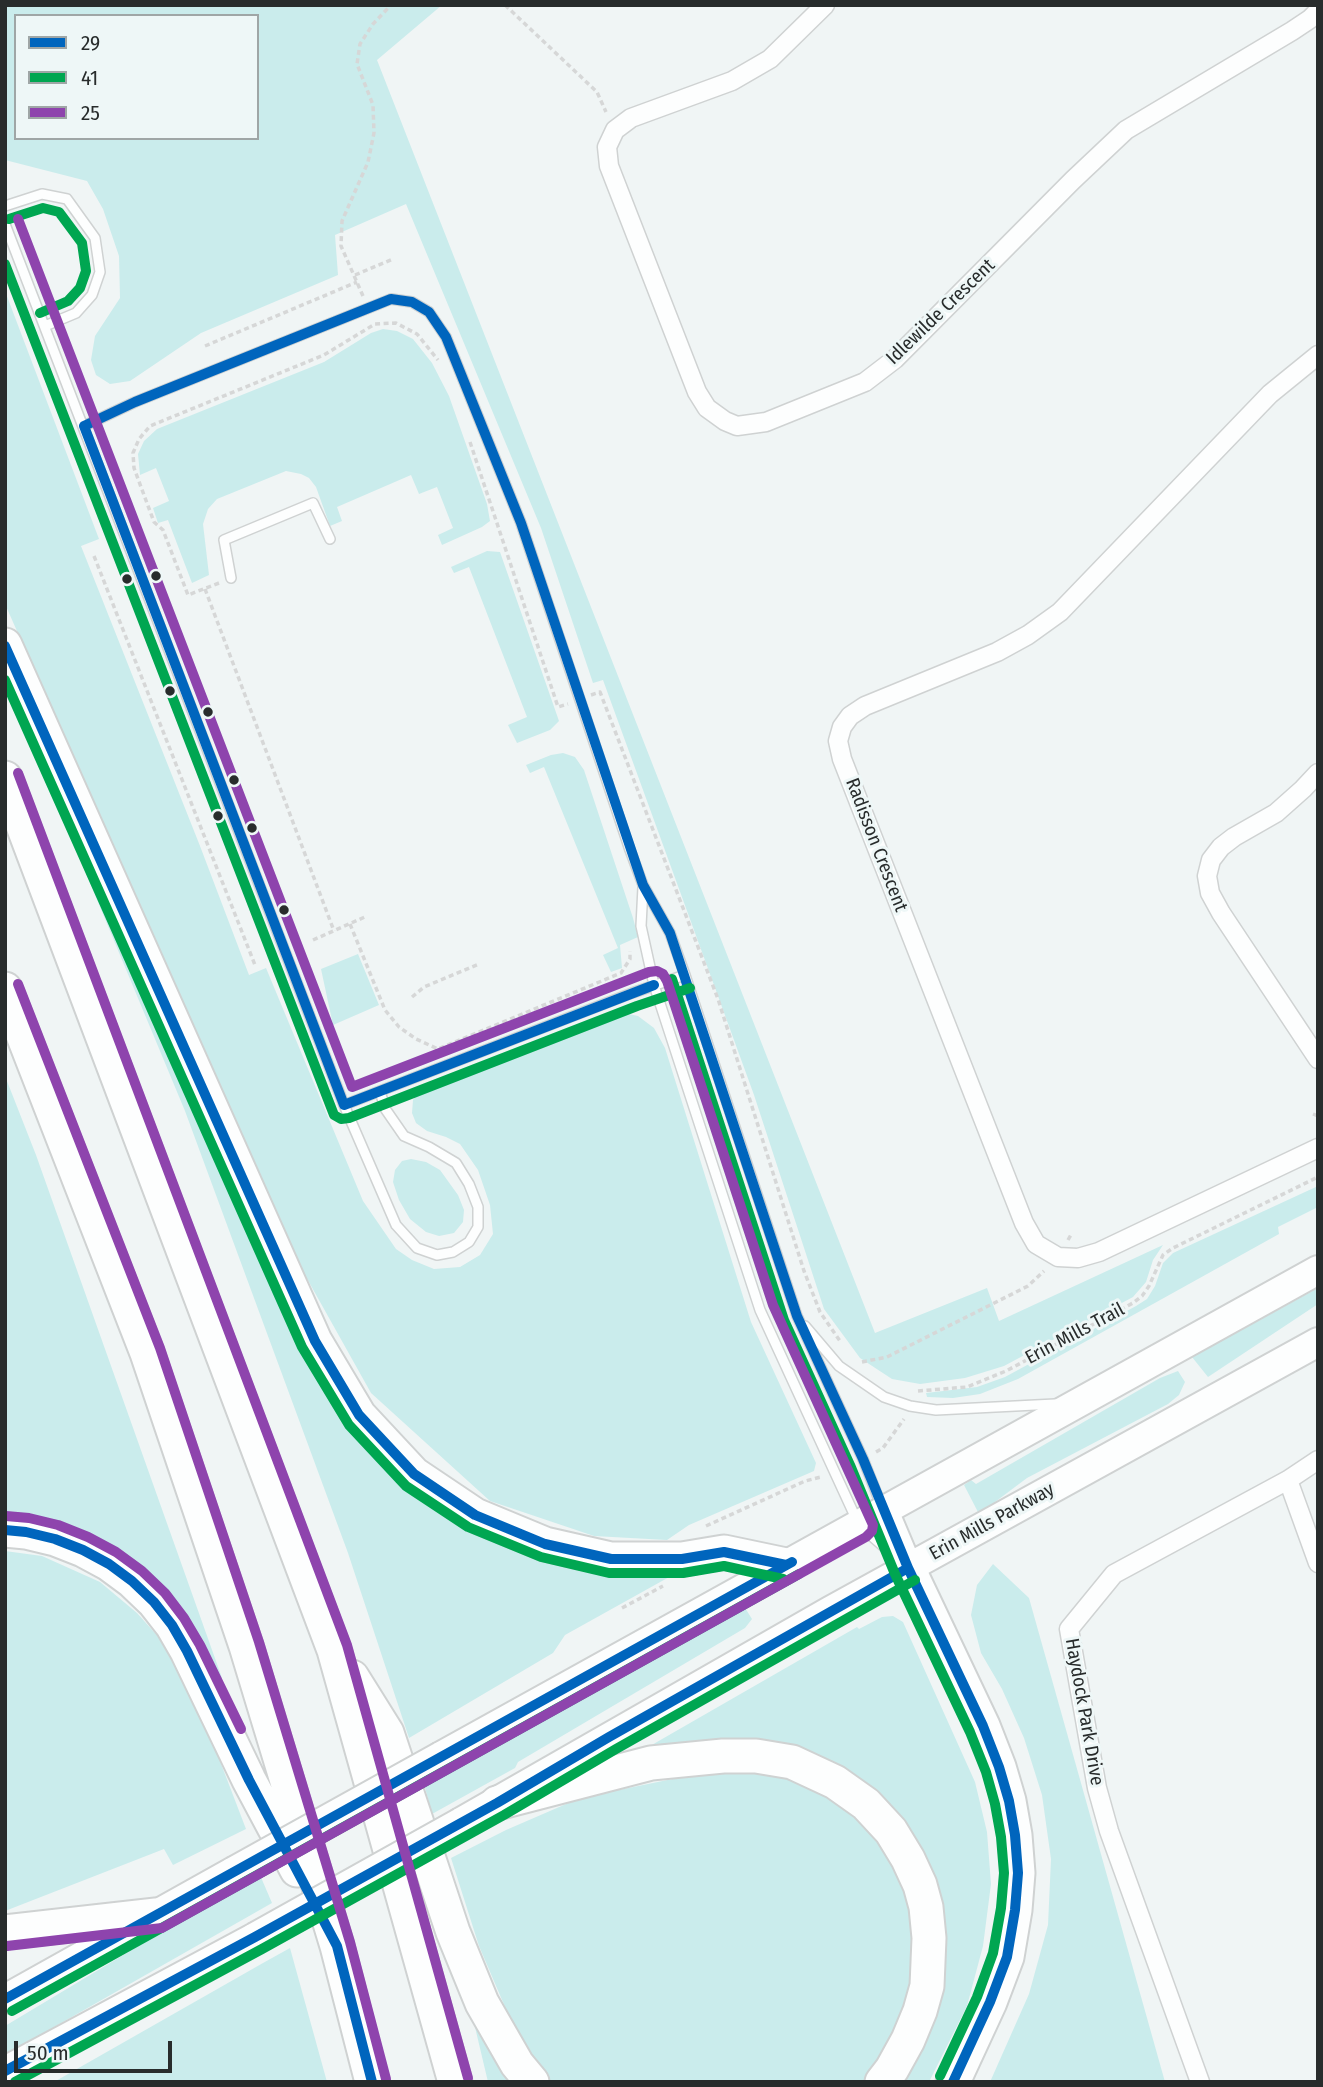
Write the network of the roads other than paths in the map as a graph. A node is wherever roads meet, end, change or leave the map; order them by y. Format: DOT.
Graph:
graph roads {
  1 [pos="825,5"];
  2 [pos="1318,11"];
  3 [pos="5,206"];
  4 [pos="5,223"];
  5 [pos="45,326"];
  6 [pos="1318,355"];
  7 [pos="84,426"];
  8 [pos="330,539"];
  9 [pos="231,578"];
  10 [pos="5,645"];
  11 [pos="1318,774"];
  12 [pos="5,778"];
  13 [pos="643,885"];
  14 [pos="685,975"];
  15 [pos="654,985"];
  16 [pos="5,989"];
  17 [pos="1318,1059"];
  18 [pos="380,1092"];
  19 [pos="344,1105"];
  20 [pos="1318,1148"];
  21 [pos="1318,1270"];
  22 [pos="797,1316"];
  23 [pos="1318,1342"];
  24 [pos="1078,1404"];
  25 [pos="1318,1460"];
  26 [pos="1288,1480"];
  27 [pos="884,1511"];
  28 [pos="859,1525"];
  29 [pos="5,1530"];
  30 [pos="1318,1563"];
  31 [pos="786,1565"];
  32 [pos="908,1568"];
  33 [pos="334,1650"];
  34 [pos="497,1803"];
  35 [pos="156,1915"];
  36 [pos="5,1931"];
  37 [pos="337,1946"];
  38 [pos="5,1999"];
  39 [pos="5,2070"];
  40 [pos="372,2082"];
  41 [pos="456,2082"];
  42 [pos="532,2082"];
  43 [pos="883,2082"];
  44 [pos="953,2082"];
  45 [pos="1199,2082"];
  1 -- 2 [label="street, Idlewilde Crescent"];
  3 -- 5 [label="lane"];
  4 -- 5 [label="lane"];
  5 -- 7 [label="lane"];
  6 -- 20 [label="street, Radisson Crescent"];
  7 -- 13 [label="lane"];
  7 -- 19 [label="lane"];
  8 -- 9 [label="lane"];
  10 -- 31 [label="highway"];
  11 -- 17 [label="street"];
  12 -- 33 [label="highway"];
  13 -- 14 [label="lane"];
  13 -- 15 [label="lane"];
  14 -- 15 [label="lane"];
  14 -- 22 [label="lane"];
  15 -- 18 [label="lane"];
  15 -- 28 [label="lane"];
  16 -- 37 [label="highway"];
  18 -- 19 [label="lane"];
  18 -- 19 [label="lane"];
  21 -- 24 [label="main road"];
  22 -- 24 [label="lane"];
  22 -- 27 [label="lane"];
  23 -- 32 [label="main road, Erin Mills Parkway"];
  24 -- 27 [label="main road"];
  25 -- 26 [label="street, Haydock Park Drive"];
  26 -- 30 [label="street"];
  26 -- 45 [label="street, Haydock Park Drive"];
  27 -- 28 [label="main road"];
  27 -- 32 [label="main road"];
  28 -- 31 [label="main road"];
  28 -- 32 [label="lane"];
  29 -- 37 [label="highway"];
  31 -- 35 [label="main road, bridge"];
  32 -- 34 [label="main road, Erin Mills Parkway"];
  32 -- 44 [label="highway"];
  33 -- 41 [label="highway"];
  33 -- 42 [label="highway"];
  34 -- 39 [label="main road, Erin Mills Parkway, bridge"];
  34 -- 43 [label="highway"];
  35 -- 36 [label="highway"];
  35 -- 38 [label="main road"];
  37 -- 40 [label="highway"];
}
